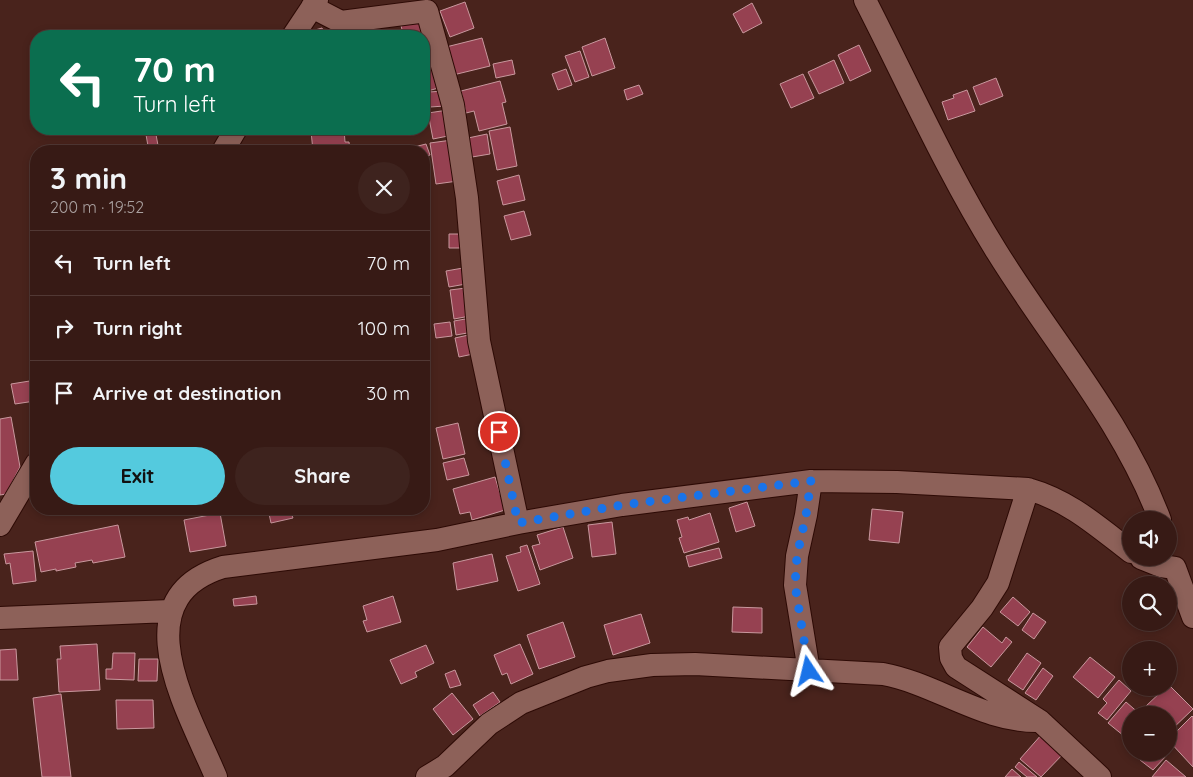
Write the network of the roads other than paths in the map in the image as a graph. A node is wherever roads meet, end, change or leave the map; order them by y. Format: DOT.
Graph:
graph roads {
  1 [pos="865,0"];
  2 [pos="315,4"];
  3 [pos="297,30"];
  4 [pos="30,474"];
  5 [pos="811,481"];
  6 [pos="1028,489"];
  7 [pos="1156,511"];
  8 [pos="518,523"];
  9 [pos="0,525"];
  10 [pos="1122,545"];
  11 [pos="1175,566"];
  12 [pos="170,610"];
  13 [pos="1193,617"];
  14 [pos="0,618"];
  15 [pos="809,671"];
  16 [pos="1040,721"];
  17 [pos="216,777"];
  18 [pos="427,777"];
  19 [pos="1100,777"];
  1 -- 7 [label="street"];
  2 -- 3 [label="street"];
  2 -- 8 [label="street"];
  4 -- 9 [label="street"];
  5 -- 6 [label="street"];
  5 -- 8 [label="street"];
  5 -- 15 [label="street"];
  6 -- 10 [label="street"];
  6 -- 16 [label="street"];
  8 -- 12 [label="street"];
  11 -- 13 [label="street"];
  12 -- 14 [label="street"];
  12 -- 17 [label="street"];
  15 -- 16 [label="street"];
  15 -- 18 [label="street"];
  16 -- 19 [label="street"];
}
